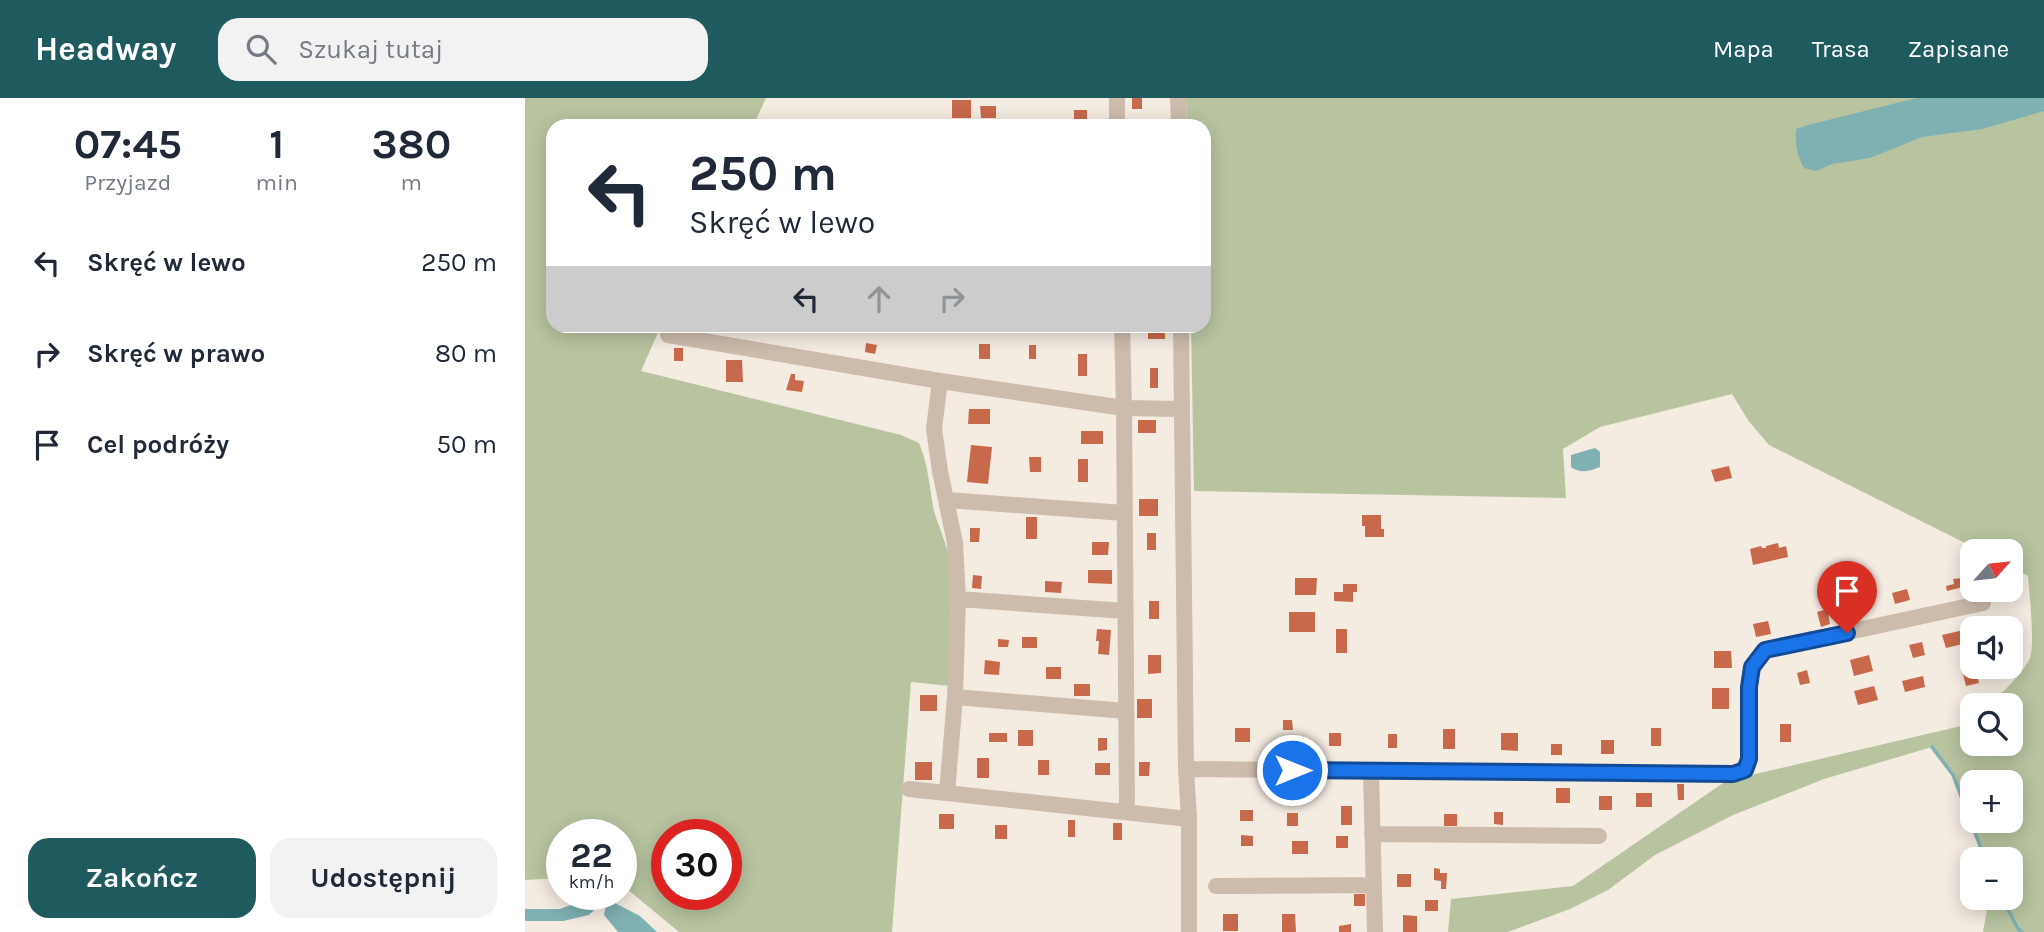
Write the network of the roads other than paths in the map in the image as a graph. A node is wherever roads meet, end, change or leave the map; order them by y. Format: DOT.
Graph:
graph roads {
  1 [pos="1117,98"];
  2 [pos="1178,98"];
  3 [pos="1117,119"];
  4 [pos="1179,119"];
  5 [pos="1122,333"];
  6 [pos="1181,333"];
  7 [pos="669,335"];
  8 [pos="940,381"];
  9 [pos="1124,408"];
  10 [pos="1181,409"];
  11 [pos="947,500"];
  12 [pos="1124,513"];
  13 [pos="958,599"];
  14 [pos="1983,603"];
  15 [pos="1125,611"];
  16 [pos="955,697"];
  17 [pos="1126,711"];
  18 [pos="1186,769"];
  19 [pos="1371,771"];
  20 [pos="909,789"];
  21 [pos="947,793"];
  22 [pos="1127,812"];
  23 [pos="1189,819"];
  24 [pos="1372,834"];
  25 [pos="1599,836"];
  26 [pos="1216,886"];
  27 [pos="1374,886"];
  28 [pos="1189,932"];
  29 [pos="1375,932"];
  1 -- 3 [label="street"];
  2 -- 4 [label="street"];
  5 -- 9 [label="street"];
  6 -- 10 [label="street"];
  7 -- 8 [label="street"];
  8 -- 9 [label="street"];
  8 -- 11 [label="street"];
  9 -- 10 [label="street"];
  9 -- 12 [label="street"];
  10 -- 18 [label="street"];
  11 -- 12 [label="street"];
  11 -- 13 [label="street"];
  12 -- 15 [label="street"];
  13 -- 15 [label="street"];
  13 -- 16 [label="street"];
  14 -- 19 [label="street"];
  15 -- 17 [label="street"];
  16 -- 17 [label="street"];
  16 -- 21 [label="street"];
  17 -- 22 [label="street"];
  18 -- 19 [label="street"];
  18 -- 23 [label="street"];
  19 -- 24 [label="street"];
  20 -- 21 [label="street"];
  21 -- 22 [label="street"];
  22 -- 23 [label="street"];
  23 -- 28 [label="street"];
  24 -- 25 [label="street"];
  24 -- 27 [label="street"];
  26 -- 27 [label="street"];
  27 -- 29 [label="street"];
}
